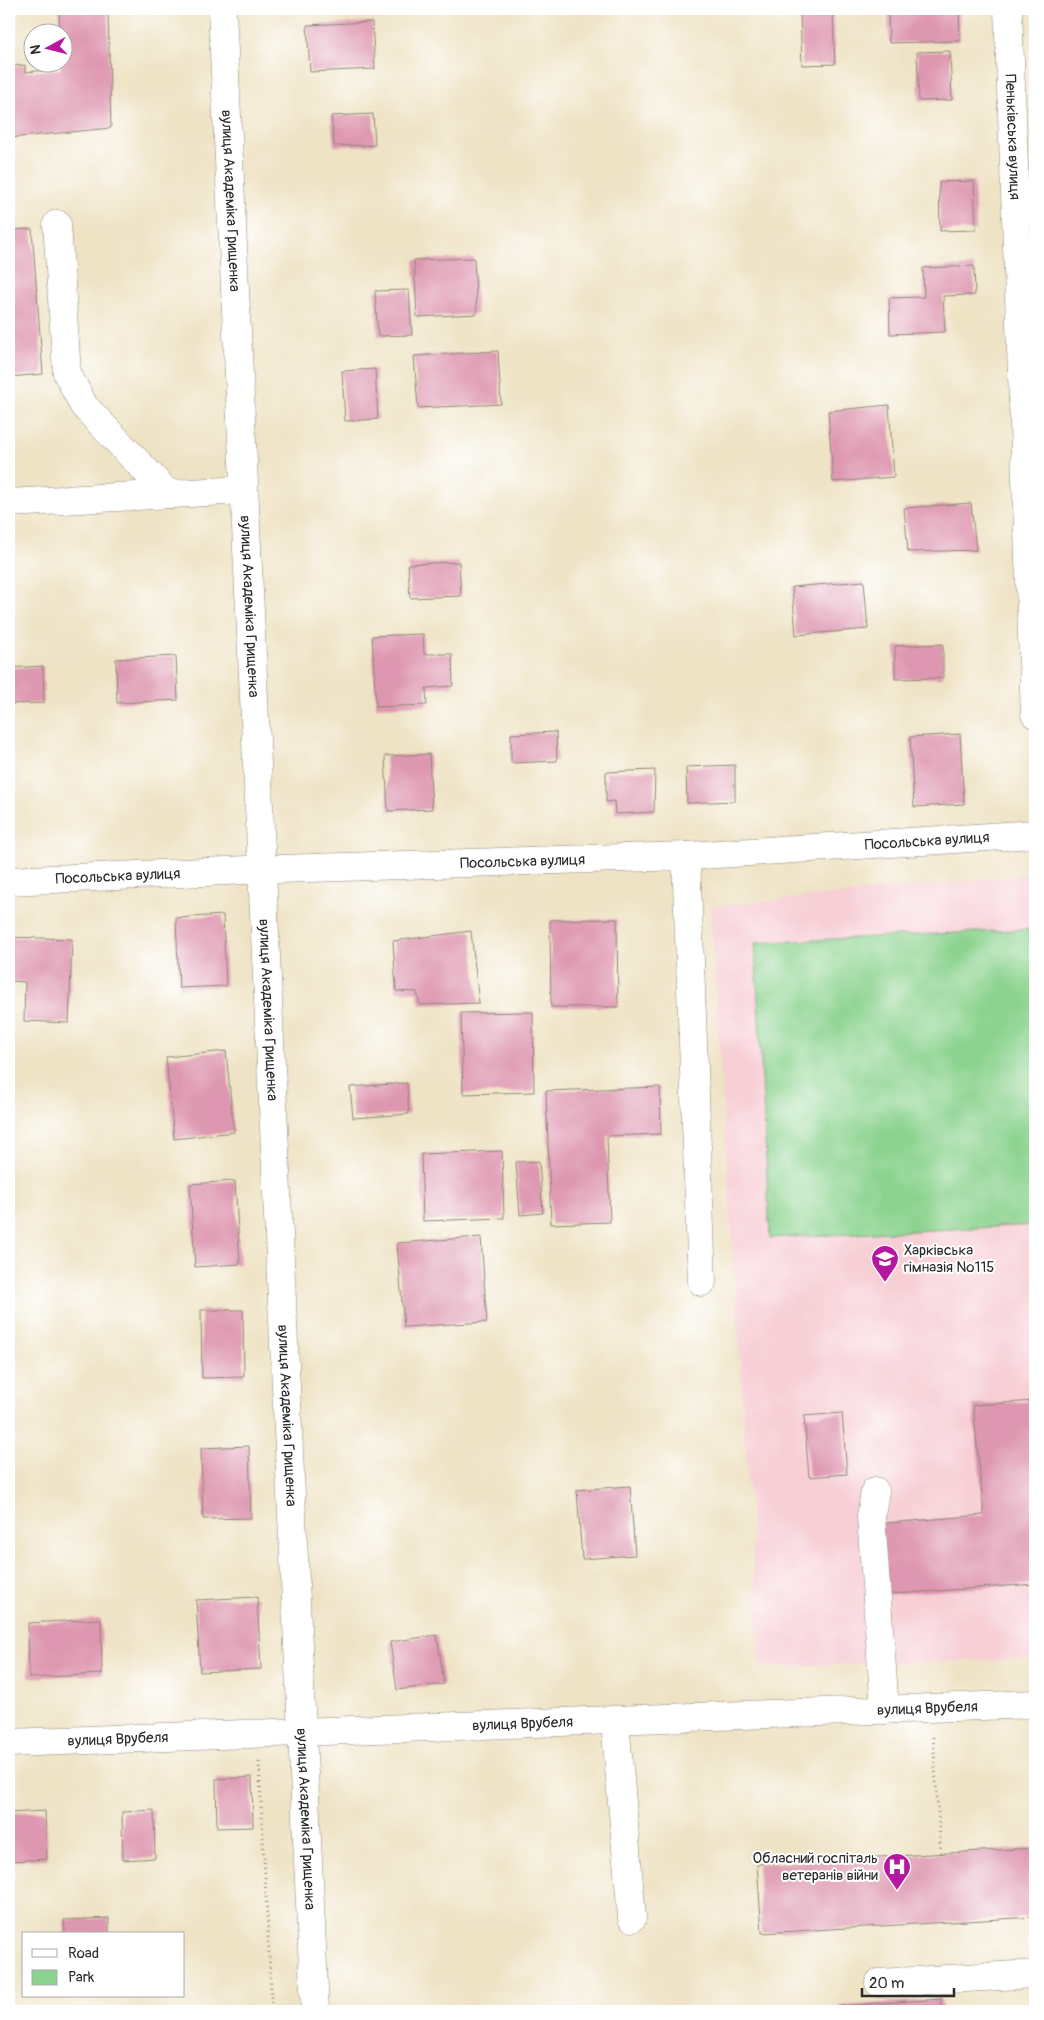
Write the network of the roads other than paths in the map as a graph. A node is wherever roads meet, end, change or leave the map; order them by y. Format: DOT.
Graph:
graph roads {
  1 [pos="222,9"];
  2 [pos="1008,9"];
  3 [pos="57,224"];
  4 [pos="244,490"];
  5 [pos="168,494"];
  6 [pos="9,503"];
  7 [pos="1035,714"];
  8 [pos="1035,834"];
  9 [pos="686,856"];
  10 [pos="262,870"];
  11 [pos="9,881"];
  12 [pos="702,1282"];
  13 [pos="875,1492"];
  14 [pos="1035,1704"];
  15 [pos="885,1710"];
  16 [pos="615,1721"];
  17 [pos="301,1733"];
  18 [pos="9,1743"];
  19 [pos="632,1918"];
  20 [pos="1035,1974"];
  21 [pos="879,1982"];
  22 [pos="315,2011"];
  1 -- 4 [label="street, вулиця Академіка Грищенка"];
  2 -- 7 [label="street, Пеньківська вулиця"];
  3 -- 5 [label="street"];
  4 -- 5 [label="street"];
  4 -- 10 [label="street, вулиця Академіка Грищенка"];
  5 -- 6 [label="street"];
  8 -- 9 [label="street, Посольська вулиця"];
  9 -- 10 [label="street, Посольська вулиця"];
  9 -- 12 [label="street"];
  10 -- 11 [label="street, Посольська вулиця"];
  10 -- 17 [label="street, вулиця Академіка Грищенка"];
  13 -- 15 [label="street"];
  14 -- 15 [label="street, вулиця Врубеля"];
  15 -- 16 [label="street, вулиця Врубеля"];
  16 -- 17 [label="street, вулиця Врубеля"];
  16 -- 19 [label="street"];
  17 -- 18 [label="street, вулиця Врубеля"];
  17 -- 22 [label="street, вулиця Академіка Грищенка"];
  20 -- 21 [label="street"];
}
